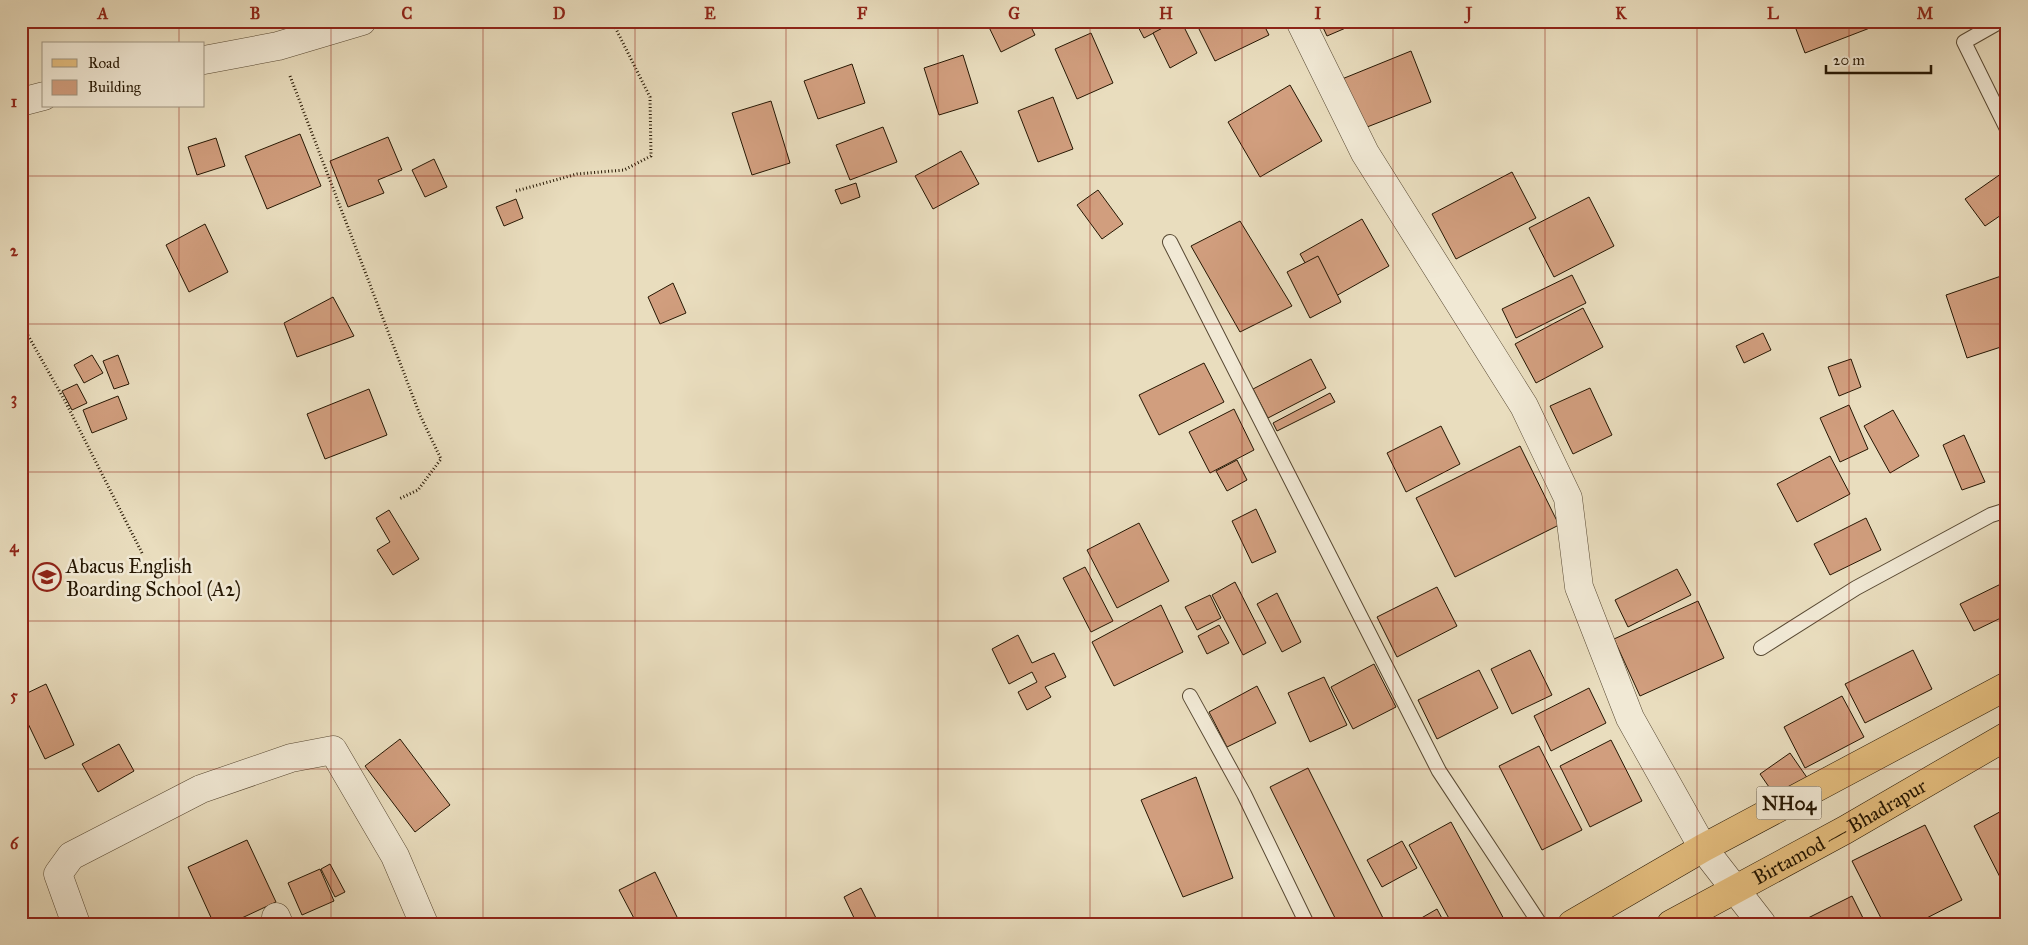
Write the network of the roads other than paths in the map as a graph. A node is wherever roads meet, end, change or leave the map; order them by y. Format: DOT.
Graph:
graph roads {
  1 [pos="362,21"];
  2 [pos="1300,21"];
  3 [pos="2001,21"];
  4 [pos="205,60"];
  5 [pos="42,97"];
  6 [pos="21,102"];
  7 [pos="2007,129"];
  8 [pos="1170,242"];
  9 [pos="2007,510"];
  10 [pos="1762,648"];
  11 [pos="2007,686"];
  12 [pos="1190,696"];
  13 [pos="2007,736"];
  14 [pos="1703,848"];
  15 [pos="1735,888"];
  16 [pos="76,924"];
  17 [pos="424,924"];
  18 [pos="1307,924"];
  19 [pos="1540,924"];
  20 [pos="1572,924"];
  21 [pos="1671,924"];
  22 [pos="1762,924"];
  1 -- 4 [label="street"];
  2 -- 14 [label="street"];
  3 -- 7 [label="lane"];
  5 -- 6 [label="street"];
  8 -- 19 [label="lane"];
  9 -- 10 [label="lane"];
  11 -- 14 [label="main road, NH04"];
  12 -- 18 [label="lane"];
  13 -- 15 [label="main road, Birtamod — Bhadrapur / NH04"];
  14 -- 15 [label="street"];
  14 -- 20 [label="main road, NH04"];
  15 -- 21 [label="main road, Birtamod — Bhadrapur / NH04"];
  15 -- 22 [label="street"];
  16 -- 17 [label="street"];
}
